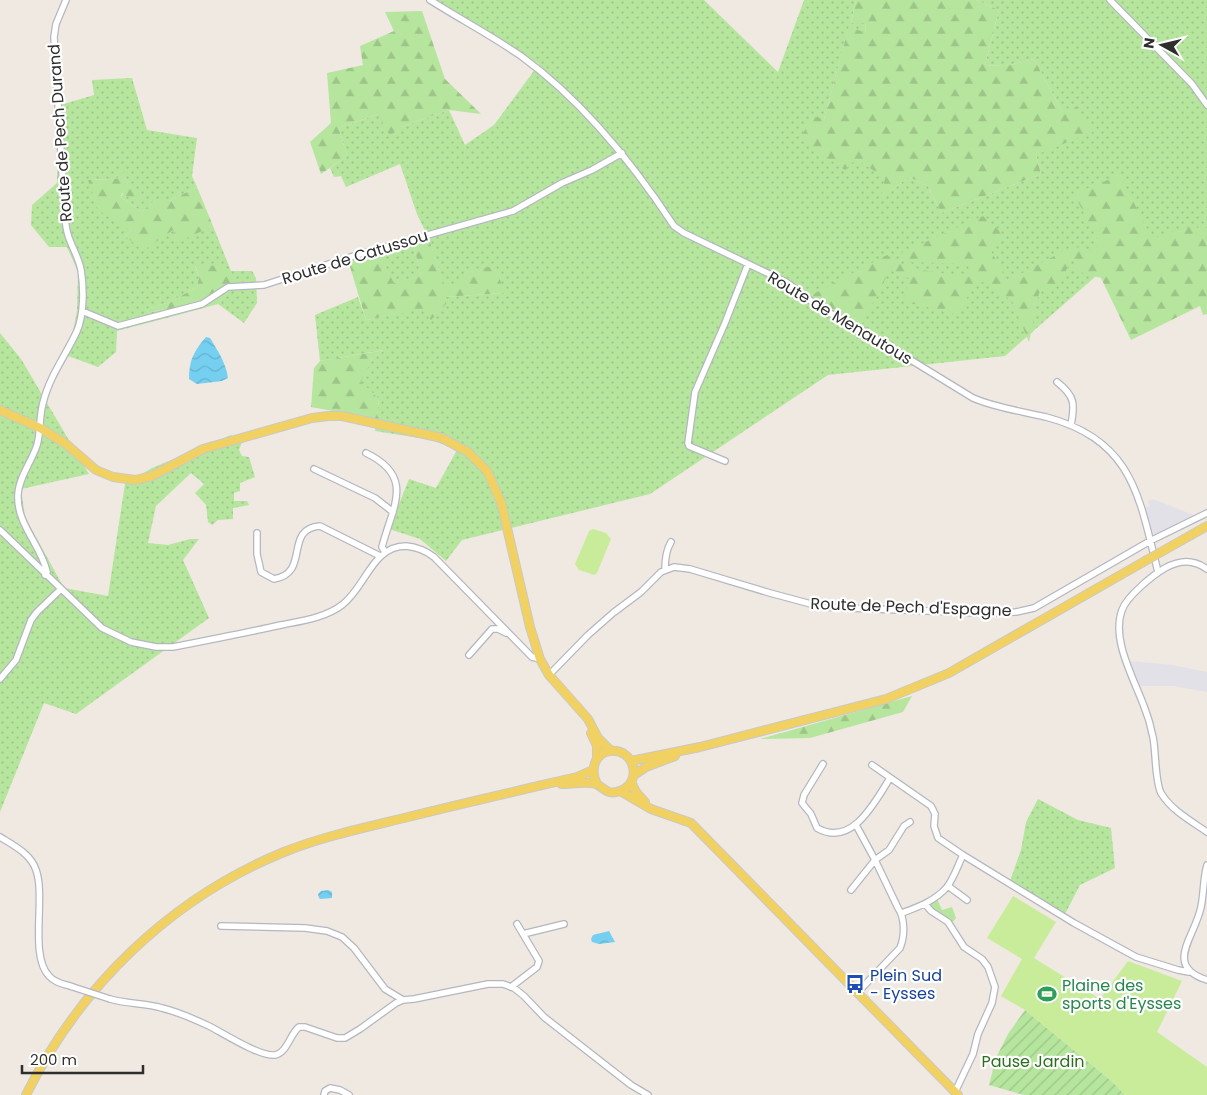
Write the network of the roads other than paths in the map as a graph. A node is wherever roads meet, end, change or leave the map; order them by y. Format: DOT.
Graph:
graph roads {
  1 [pos="66,0"];
  2 [pos="430,0"];
  3 [pos="1110,0"];
  4 [pos="1207,106"];
  5 [pos="622,153"];
  6 [pos="748,264"];
  7 [pos="82,310"];
  8 [pos="1057,382"];
  9 [pos="0,410"];
  10 [pos="1071,425"];
  11 [pos="40,428"];
  12 [pos="366,453"];
  13 [pos="725,461"];
  14 [pos="314,469"];
  15 [pos="392,512"];
  16 [pos="1207,513"];
  17 [pos="1207,526"];
  18 [pos="0,530"];
  19 [pos="257,533"];
  20 [pos="1150,541"];
  21 [pos="671,542"];
  22 [pos="385,552"];
  23 [pos="380,556"];
  24 [pos="1207,569"];
  25 [pos="665,570"];
  26 [pos="1158,572"];
  27 [pos="45,574"];
  28 [pos="61,589"];
  29 [pos="508,633"];
  30 [pos="469,655"];
  31 [pos="540,659"];
  32 [pos="549,675"];
  33 [pos="0,679"];
  34 [pos="578,706"];
  35 [pos="700,747"];
  36 [pos="611,751"];
  37 [pos="596,760"];
  38 [pos="631,761"];
  39 [pos="823,764"];
  40 [pos="872,765"];
  41 [pos="593,770"];
  42 [pos="633,778"];
  43 [pos="890,778"];
  44 [pos="546,784"];
  45 [pos="596,784"];
  46 [pos="620,791"];
  47 [pos="651,809"];
  48 [pos="910,822"];
  49 [pos="856,825"];
  50 [pos="1207,832"];
  51 [pos="0,837"];
  52 [pos="963,855"];
  53 [pos="875,860"];
  54 [pos="1207,866"];
  55 [pos="868,870"];
  56 [pos="880,871"];
  57 [pos="948,886"];
  58 [pos="851,890"];
  59 [pos="967,900"];
  60 [pos="925,904"];
  61 [pos="902,914"];
  62 [pos="517,924"];
  63 [pos="564,924"];
  64 [pos="221,926"];
  65 [pos="523,934"];
  66 [pos="1189,972"];
  67 [pos="1207,980"];
  68 [pos="511,987"];
  69 [pos="857,992"];
  70 [pos="403,1000"];
  71 [pos="956,1093"];
  72 [pos="26,1095"];
  73 [pos="324,1095"];
  74 [pos="349,1095"];
  75 [pos="648,1095"];
  1 -- 7 [label="street, Route de Pech Durand"];
  2 -- 5 [label="street, Route de Menautous"];
  3 -- 4 [label="street"];
  5 -- 6 [label="street, Route de Menautous"];
  5 -- 7 [label="street, Route de Catussou"];
  6 -- 10 [label="street, Route de Menautous"];
  6 -- 13 [label="street"];
  7 -- 11 [label="street, Route de Pech Durand"];
  8 -- 10 [label="street"];
  9 -- 11 [label="main road"];
  10 -- 20 [label="street, Route de Menautous"];
  11 -- 27 [label="street, Route de Pech Durand"];
  11 -- 31 [label="main road"];
  12 -- 15 [label="street"];
  14 -- 15 [label="street"];
  15 -- 22 [label="street"];
  16 -- 20 [label="street, Route de Pech d'Espagne"];
  17 -- 35 [label="main road, bridge"];
  18 -- 27 [label="street"];
  19 -- 23 [label="street"];
  20 -- 25 [label="street, Route de Pech d'Espagne"];
  20 -- 26 [label="street, Route de Menautous"];
  21 -- 25 [label="street"];
  22 -- 23 [label="street"];
  22 -- 29 [label="street"];
  23 -- 28 [label="street"];
  24 -- 26 [label="street"];
  25 -- 32 [label="street"];
  26 -- 50 [label="street"];
  27 -- 28 [label="street"];
  28 -- 33 [label="street"];
  29 -- 30 [label="street"];
  29 -- 31 [label="street"];
  31 -- 32 [label="main road"];
  32 -- 34 [label="main road"];
  34 -- 36 [label="main road"];
  34 -- 37 [label="main road"];
  35 -- 38 [label="main road"];
  35 -- 42 [label="main road"];
  36 -- 37 [label="main road"];
  36 -- 38 [label="main road"];
  37 -- 41 [label="main road"];
  38 -- 42 [label="main road"];
  39 -- 49 [label="street"];
  40 -- 43 [label="street"];
  41 -- 44 [label="main road"];
  41 -- 45 [label="main road"];
  42 -- 46 [label="main road"];
  42 -- 47 [label="main road"];
  43 -- 49 [label="street"];
  43 -- 52 [label="street"];
  44 -- 45 [label="main road"];
  44 -- 72 [label="main road"];
  45 -- 46 [label="main road"];
  46 -- 47 [label="main road"];
  47 -- 69 [label="main road"];
  48 -- 53 [label="street"];
  49 -- 53 [label="street"];
  51 -- 70 [label="street, bridge"];
  52 -- 57 [label="street"];
  52 -- 66 [label="street"];
  53 -- 55 [label="street"];
  53 -- 56 [label="street"];
  54 -- 66 [label="street"];
  55 -- 56 [label="street"];
  55 -- 58 [label="street"];
  56 -- 61 [label="street"];
  57 -- 59 [label="street"];
  57 -- 60 [label="street"];
  60 -- 61 [label="street"];
  60 -- 71 [label="street"];
  61 -- 69 [label="street"];
  62 -- 65 [label="street"];
  63 -- 65 [label="street"];
  64 -- 70 [label="street"];
  65 -- 68 [label="street"];
  66 -- 67 [label="street"];
  68 -- 70 [label="street"];
  68 -- 75 [label="street"];
  69 -- 71 [label="main road"];
  73 -- 74 [label="street"];
}
